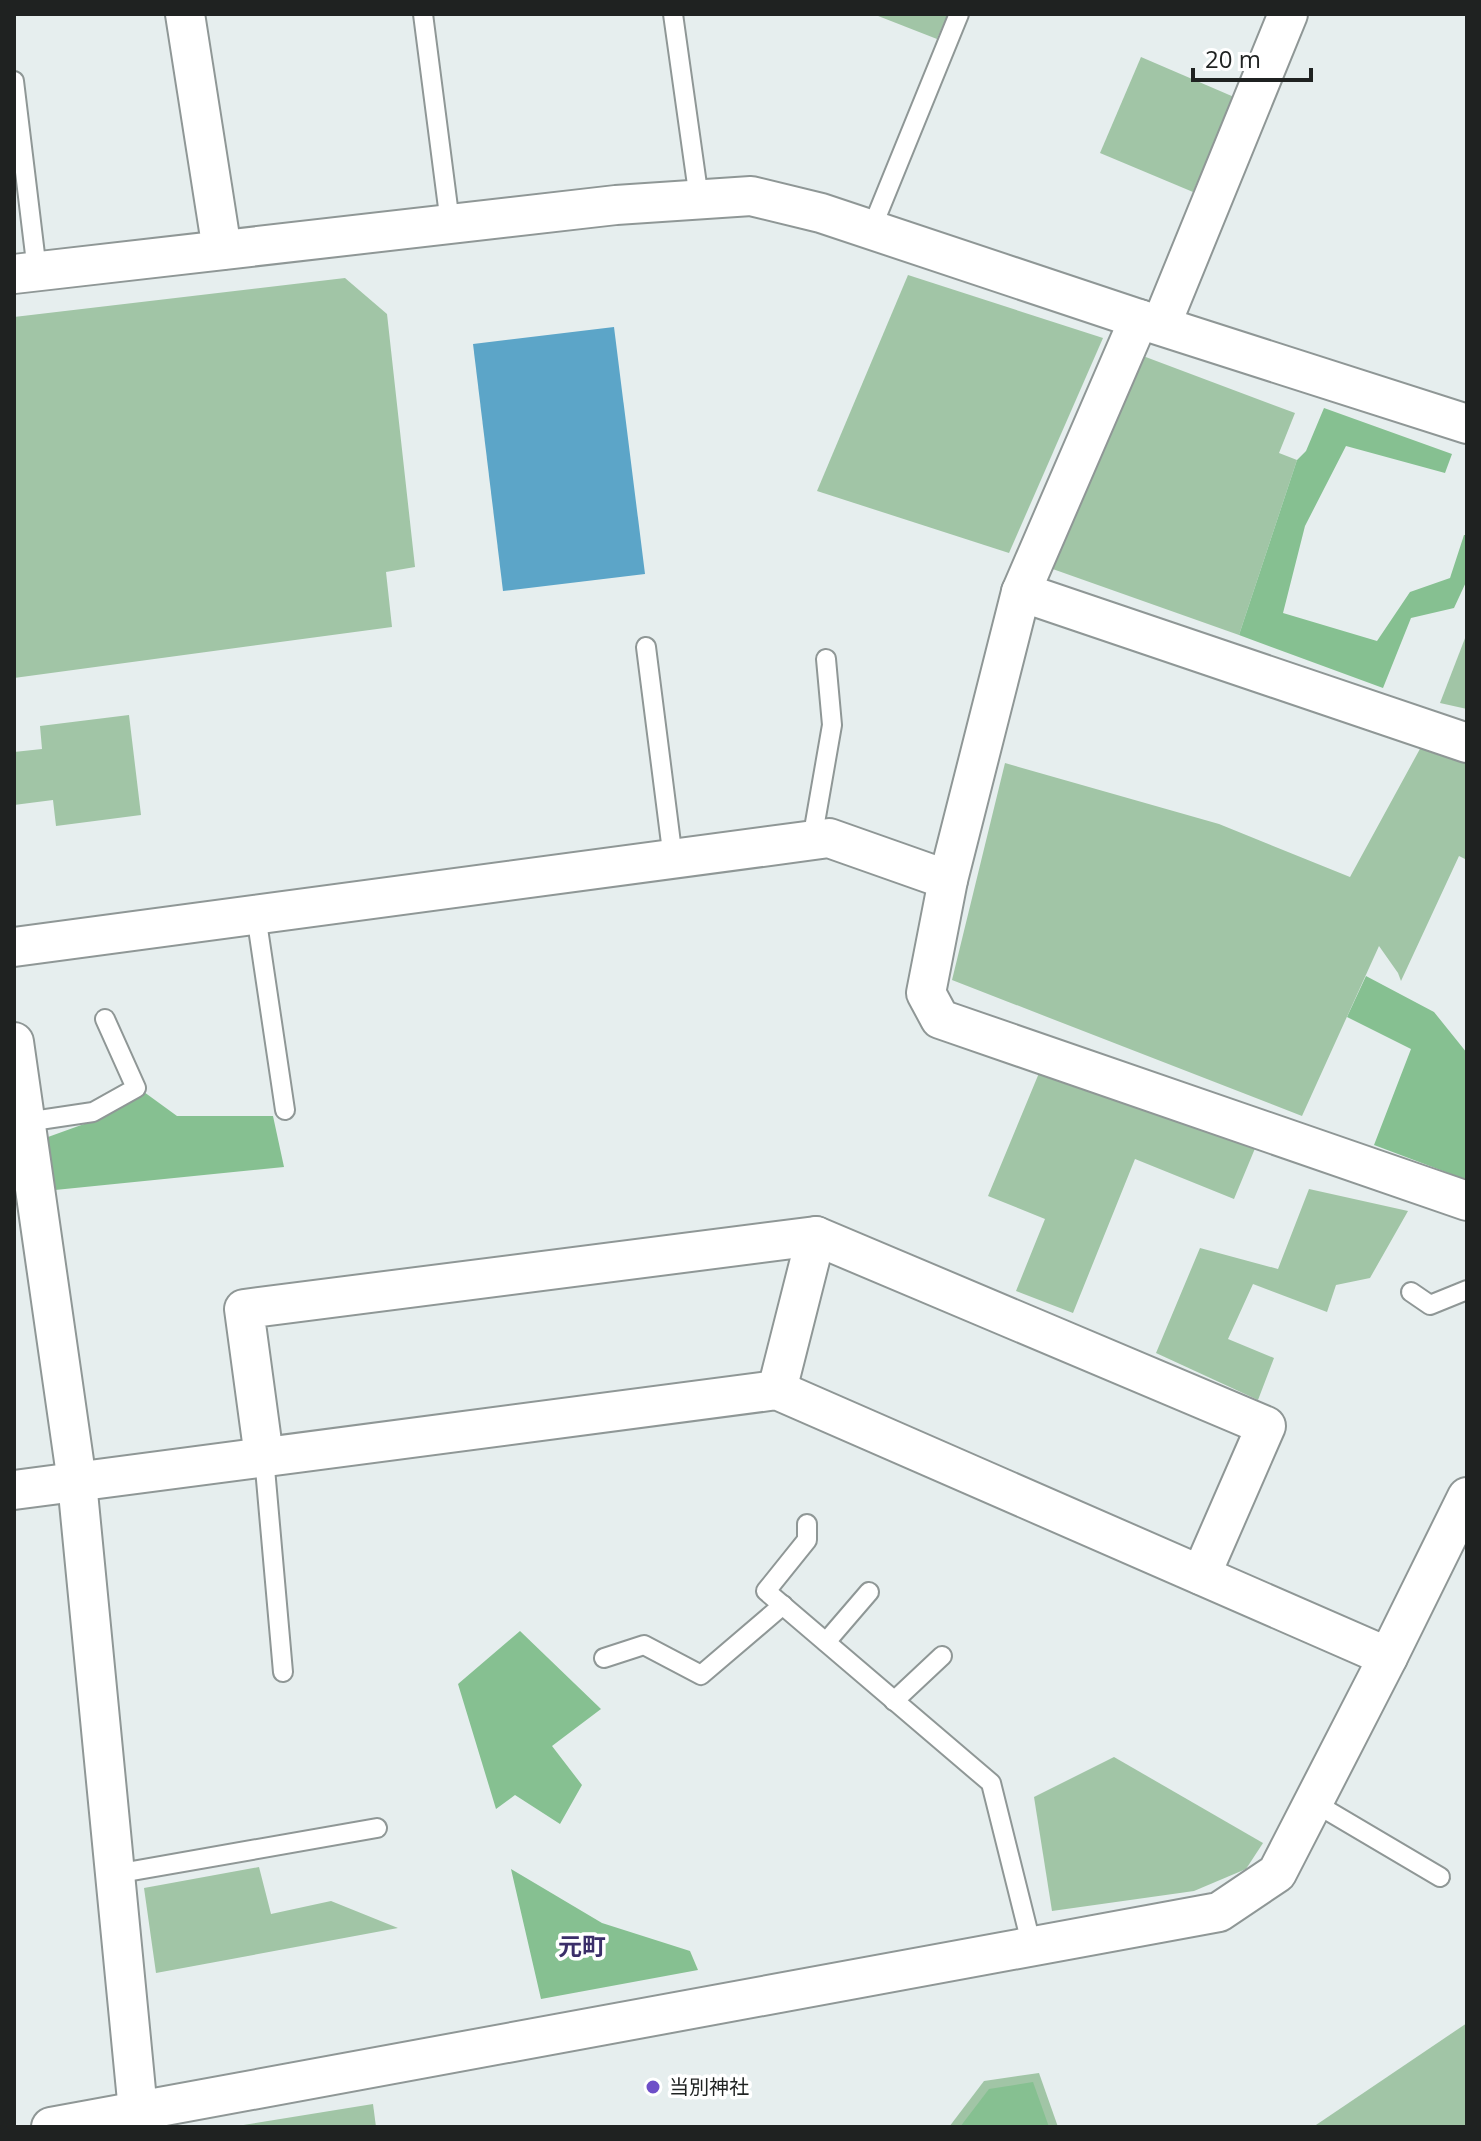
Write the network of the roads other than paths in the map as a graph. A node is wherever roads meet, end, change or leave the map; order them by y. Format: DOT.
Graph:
graph roads {
  1 [pos="185,14"];
  2 [pos="423,14"];
  3 [pos="673,14"];
  4 [pos="959,14"];
  5 [pos="1288,14"];
  6 [pos="14,81"];
  7 [pos="699,199"];
  8 [pos="450,223"];
  9 [pos="871,230"];
  10 [pos="222,250"];
  11 [pos="26,272"];
  12 [pos="1150,322"];
  13 [pos="1467,424"];
  14 [pos="1021,592"];
  15 [pos="646,647"];
  16 [pos="826,659"];
  17 [pos="1467,743"];
  18 [pos="812,840"];
  19 [pos="673,859"];
  20 [pos="948,880"];
  21 [pos="256,915"];
  22 [pos="14,947"];
  23 [pos="105,1019"];
  24 [pos="14,1042"];
  25 [pos="17,1086"];
  26 [pos="285,1110"];
  27 [pos="26,1122"];
  28 [pos="1467,1201"];
  29 [pos="816,1236"];
  30 [pos="1467,1290"];
  31 [pos="1411,1292"];
  32 [pos="777,1390"];
  33 [pos="264,1457"];
  34 [pos="77,1482"];
  35 [pos="14,1490"];
  36 [pos="1467,1497"];
  37 [pos="807,1524"];
  38 [pos="1201,1575"];
  39 [pos="869,1592"];
  40 [pos="783,1605"];
  41 [pos="826,1642"];
  42 [pos="942,1656"];
  43 [pos="1388,1657"];
  44 [pos="604,1658"];
  45 [pos="283,1672"];
  46 [pos="894,1701"];
  47 [pos="1313,1802"];
  48 [pos="377,1828"];
  49 [pos="115,1874"];
  50 [pos="1440,1877"];
  51 [pos="1032,1947"];
  52 [pos="138,2111"];
  53 [pos="51,2127"];
  1 -- 10 [label="street"];
  2 -- 8 [label="lane"];
  3 -- 7 [label="lane"];
  4 -- 9 [label="lane"];
  5 -- 12 [label="street"];
  6 -- 11 [label="lane"];
  7 -- 8 [label="street"];
  7 -- 9 [label="street"];
  8 -- 10 [label="street"];
  9 -- 12 [label="street"];
  10 -- 11 [label="street"];
  12 -- 13 [label="street"];
  12 -- 14 [label="street"];
  14 -- 17 [label="street"];
  14 -- 20 [label="street"];
  15 -- 19 [label="lane"];
  16 -- 18 [label="lane"];
  18 -- 19 [label="street"];
  18 -- 20 [label="street"];
  19 -- 21 [label="street"];
  20 -- 28 [label="street"];
  21 -- 22 [label="street"];
  21 -- 26 [label="lane"];
  23 -- 27 [label="lane"];
  24 -- 25 [label="street"];
  25 -- 27 [label="street"];
  27 -- 34 [label="street"];
  29 -- 32 [label="street"];
  29 -- 33 [label="street"];
  29 -- 38 [label="street"];
  30 -- 31 [label="lane"];
  32 -- 33 [label="street"];
  32 -- 38 [label="street"];
  33 -- 34 [label="street"];
  33 -- 45 [label="lane"];
  34 -- 35 [label="street"];
  34 -- 49 [label="street"];
  36 -- 43 [label="street"];
  37 -- 40 [label="lane"];
  38 -- 43 [label="street"];
  39 -- 41 [label="lane"];
  40 -- 41 [label="lane"];
  40 -- 44 [label="lane"];
  41 -- 46 [label="lane"];
  42 -- 46 [label="lane"];
  43 -- 47 [label="street"];
  46 -- 51 [label="lane"];
  47 -- 50 [label="lane"];
  47 -- 51 [label="street"];
  48 -- 49 [label="lane"];
  49 -- 52 [label="street"];
  51 -- 52 [label="street"];
  52 -- 53 [label="street"];
}
